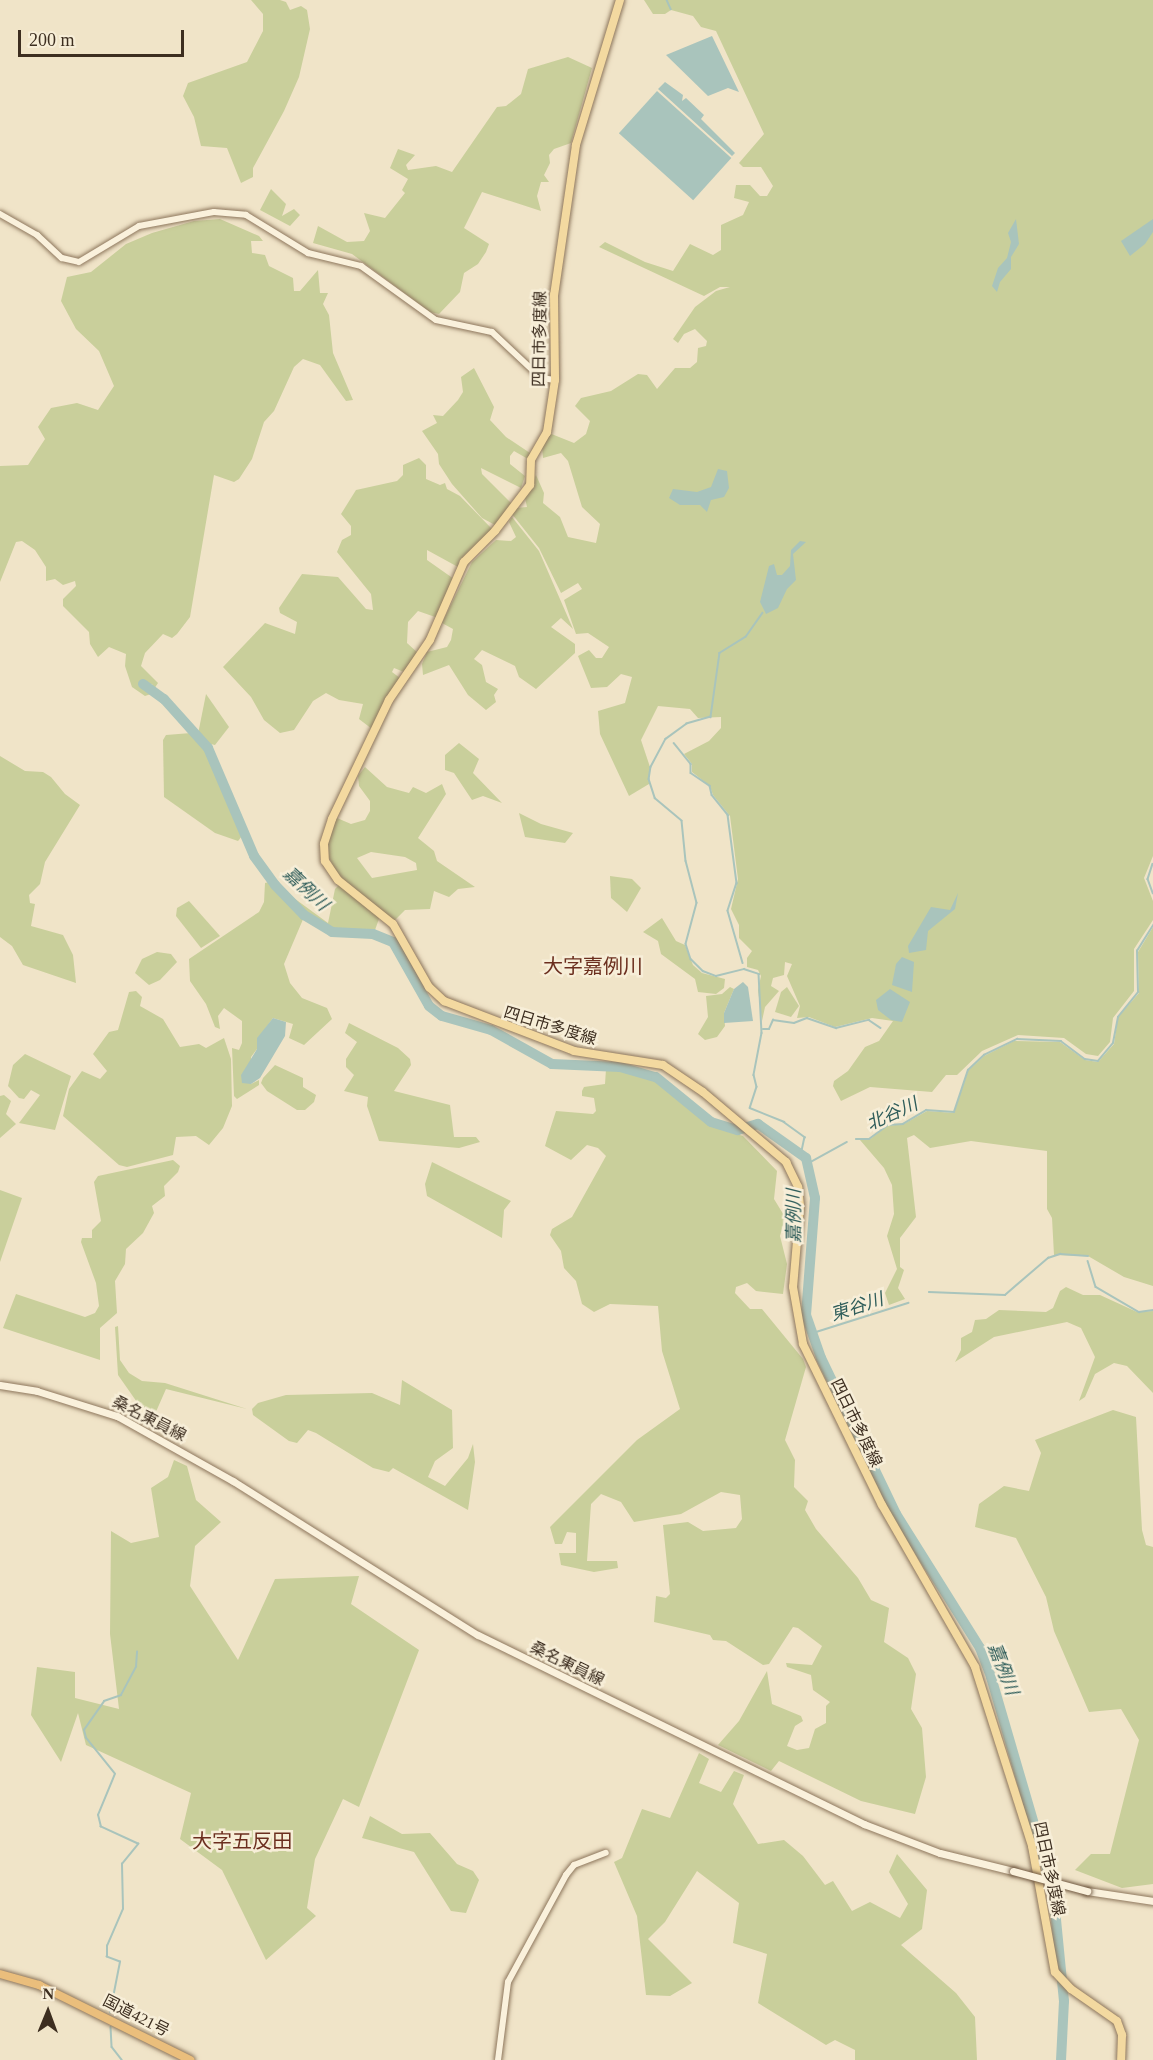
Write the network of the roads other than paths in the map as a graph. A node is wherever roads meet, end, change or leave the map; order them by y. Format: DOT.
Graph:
graph roads {
  1 [pos="620,0"];
  2 [pos="0,214"];
  3 [pos="555,380"];
  4 [pos="0,1385"];
  5 [pos="606,1853"];
  6 [pos="1153,1901"];
  7 [pos="0,1974"];
  8 [pos="190,2060"];
  9 [pos="498,2060"];
  10 [pos="1121,2060"];
  1 -- 3 [label="main road, 四日市多度線"];
  2 -- 3 [label="street"];
  3 -- 10 [label="main road, 四日市多度線"];
  4 -- 6 [label="main road, 桑名東員線, bridge"];
  5 -- 9 [label="street"];
  7 -- 8 [label="highway, 国道421号"];
}
